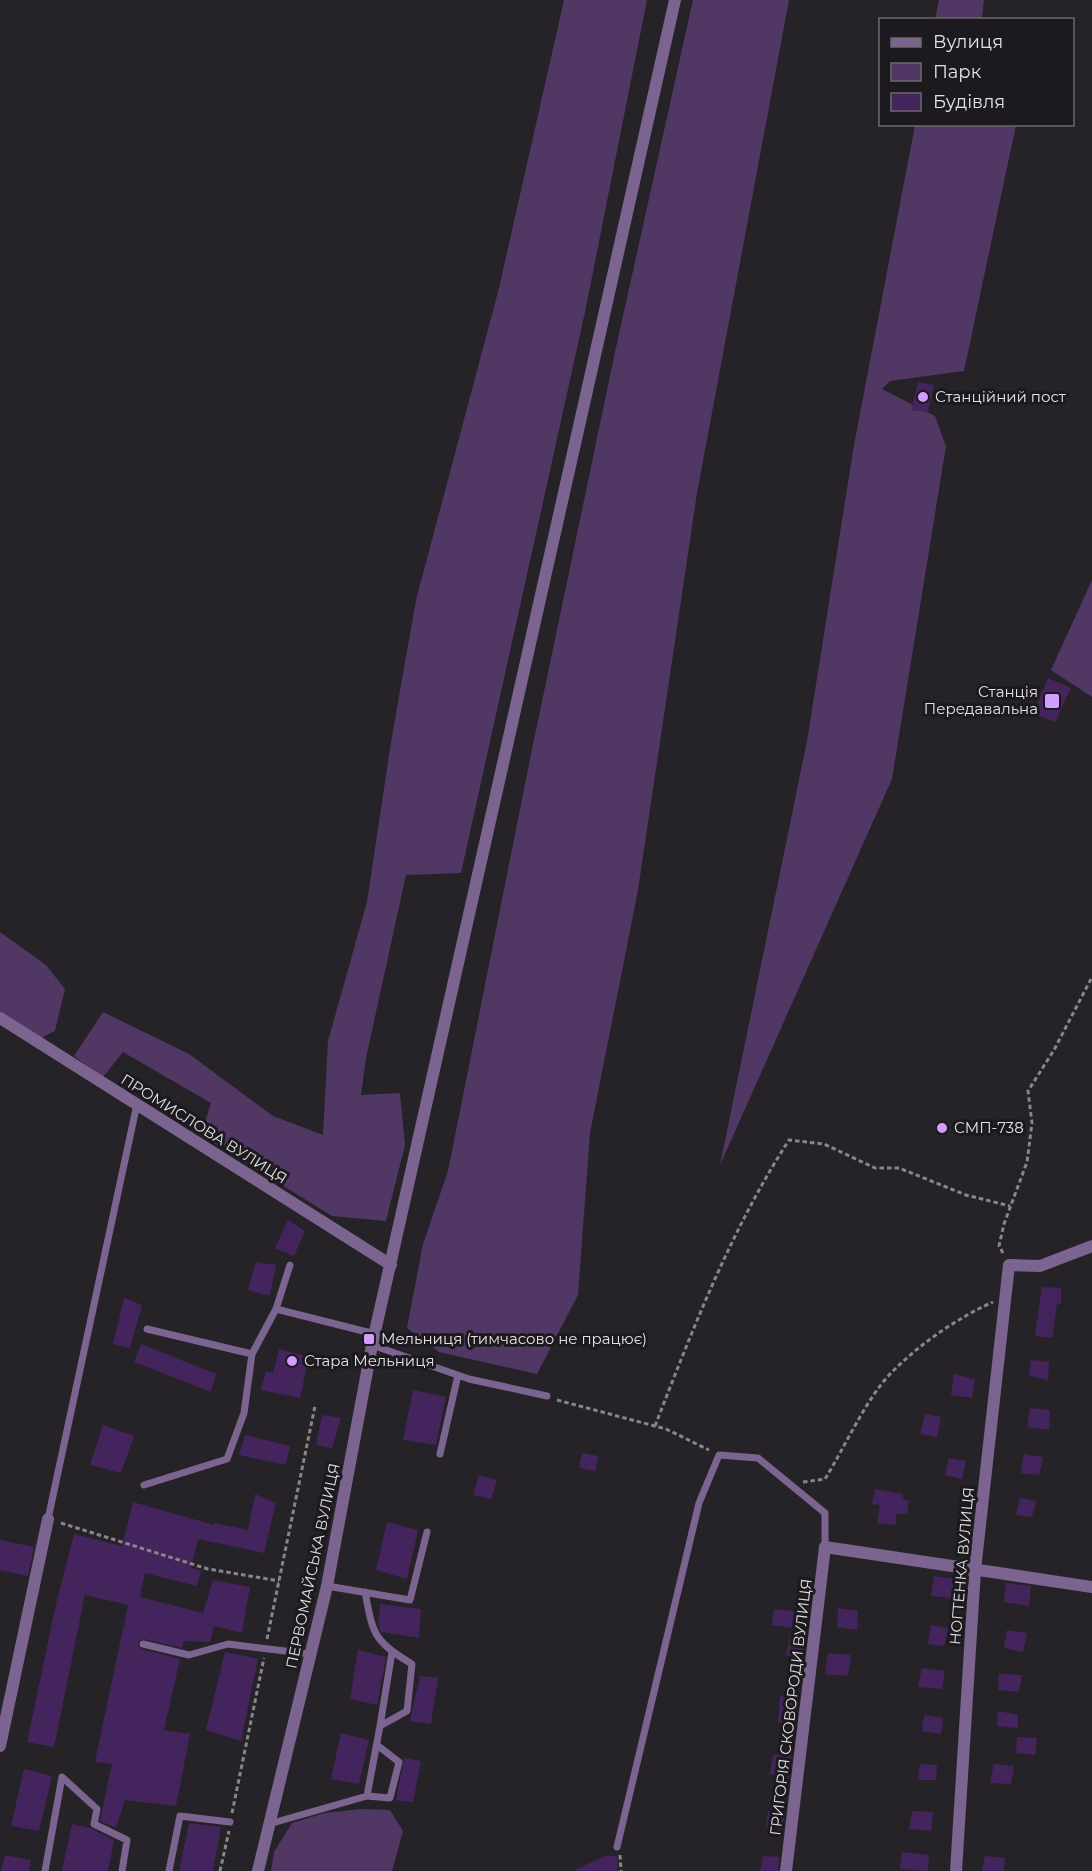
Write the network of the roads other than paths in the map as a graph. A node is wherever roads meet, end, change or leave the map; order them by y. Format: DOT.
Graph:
graph roads {
  1 [pos="675,0"];
  2 [pos="0,1018"];
  3 [pos="137,1104"];
  4 [pos="1092,1246"];
  5 [pos="391,1265"];
  6 [pos="290,1266"];
  7 [pos="276,1309"];
  8 [pos="147,1329"];
  9 [pos="374,1340"];
  10 [pos="252,1354"];
  11 [pos="458,1375"];
  12 [pos="546,1396"];
  13 [pos="440,1454"];
  14 [pos="144,1485"];
  15 [pos="48,1519"];
  16 [pos="427,1532"];
  17 [pos="825,1547"];
  18 [pos="975,1570"];
  19 [pos="327,1586"];
  20 [pos="1092,1587"];
  21 [pos="365,1592"];
  22 [pos="143,1644"];
  23 [pos="392,1652"];
  24 [pos="310,1654"];
  25 [pos="380,1726"];
  26 [pos="376,1745"];
  27 [pos="0,1746"];
  28 [pos="367,1796"];
  29 [pos="230,1822"];
  30 [pos="268,1825"];
  31 [pos="617,1847"];
  32 [pos="45,1871"];
  33 [pos="122,1871"];
  34 [pos="169,1871"];
  35 [pos="258,1871"];
  36 [pos="786,1871"];
  37 [pos="956,1871"];
  1 -- 5 [label="street, ПЕРВОМАЙСЬКА ВУЛИЦЯ"];
  2 -- 3 [label="street, ПРОМИСЛОВА ВУЛИЦЯ"];
  3 -- 5 [label="street, ПРОМИСЛОВА ВУЛИЦЯ"];
  3 -- 15 [label="lane"];
  4 -- 18 [label="street, НОГТЕНКА ВУЛИЦЯ"];
  5 -- 9 [label="street, ПЕРВОМАЙСЬКА ВУЛИЦЯ"];
  6 -- 7 [label="lane"];
  7 -- 9 [label="lane"];
  7 -- 10 [label="lane"];
  8 -- 10 [label="lane"];
  9 -- 11 [label="lane"];
  9 -- 19 [label="street, ПЕРВОМАЙСЬКА ВУЛИЦЯ"];
  10 -- 14 [label="lane"];
  11 -- 12 [label="lane"];
  11 -- 13 [label="lane"];
  15 -- 27 [label="street"];
  16 -- 21 [label="lane"];
  17 -- 18 [label="street"];
  17 -- 31 [label="lane"];
  17 -- 36 [label="street, ГРИГОРІЯ СКОВОРОДИ ВУЛИЦЯ"];
  18 -- 20 [label="street"];
  18 -- 37 [label="street, НОГТЕНКА ВУЛИЦЯ"];
  19 -- 21 [label="lane"];
  19 -- 24 [label="street, ПЕРВОМАЙСЬКА ВУЛИЦЯ"];
  21 -- 23 [label="lane"];
  22 -- 24 [label="lane"];
  23 -- 25 [label="lane"];
  23 -- 25 [label="lane"];
  24 -- 30 [label="street, ПЕРВОМАЙСЬКА ВУЛИЦЯ"];
  25 -- 26 [label="lane"];
  26 -- 28 [label="lane"];
  26 -- 28 [label="lane"];
  28 -- 30 [label="lane"];
  29 -- 34 [label="lane"];
  30 -- 35 [label="street, ПЕРВОМАЙСЬКА ВУЛИЦЯ"];
  32 -- 33 [label="lane"];
}
